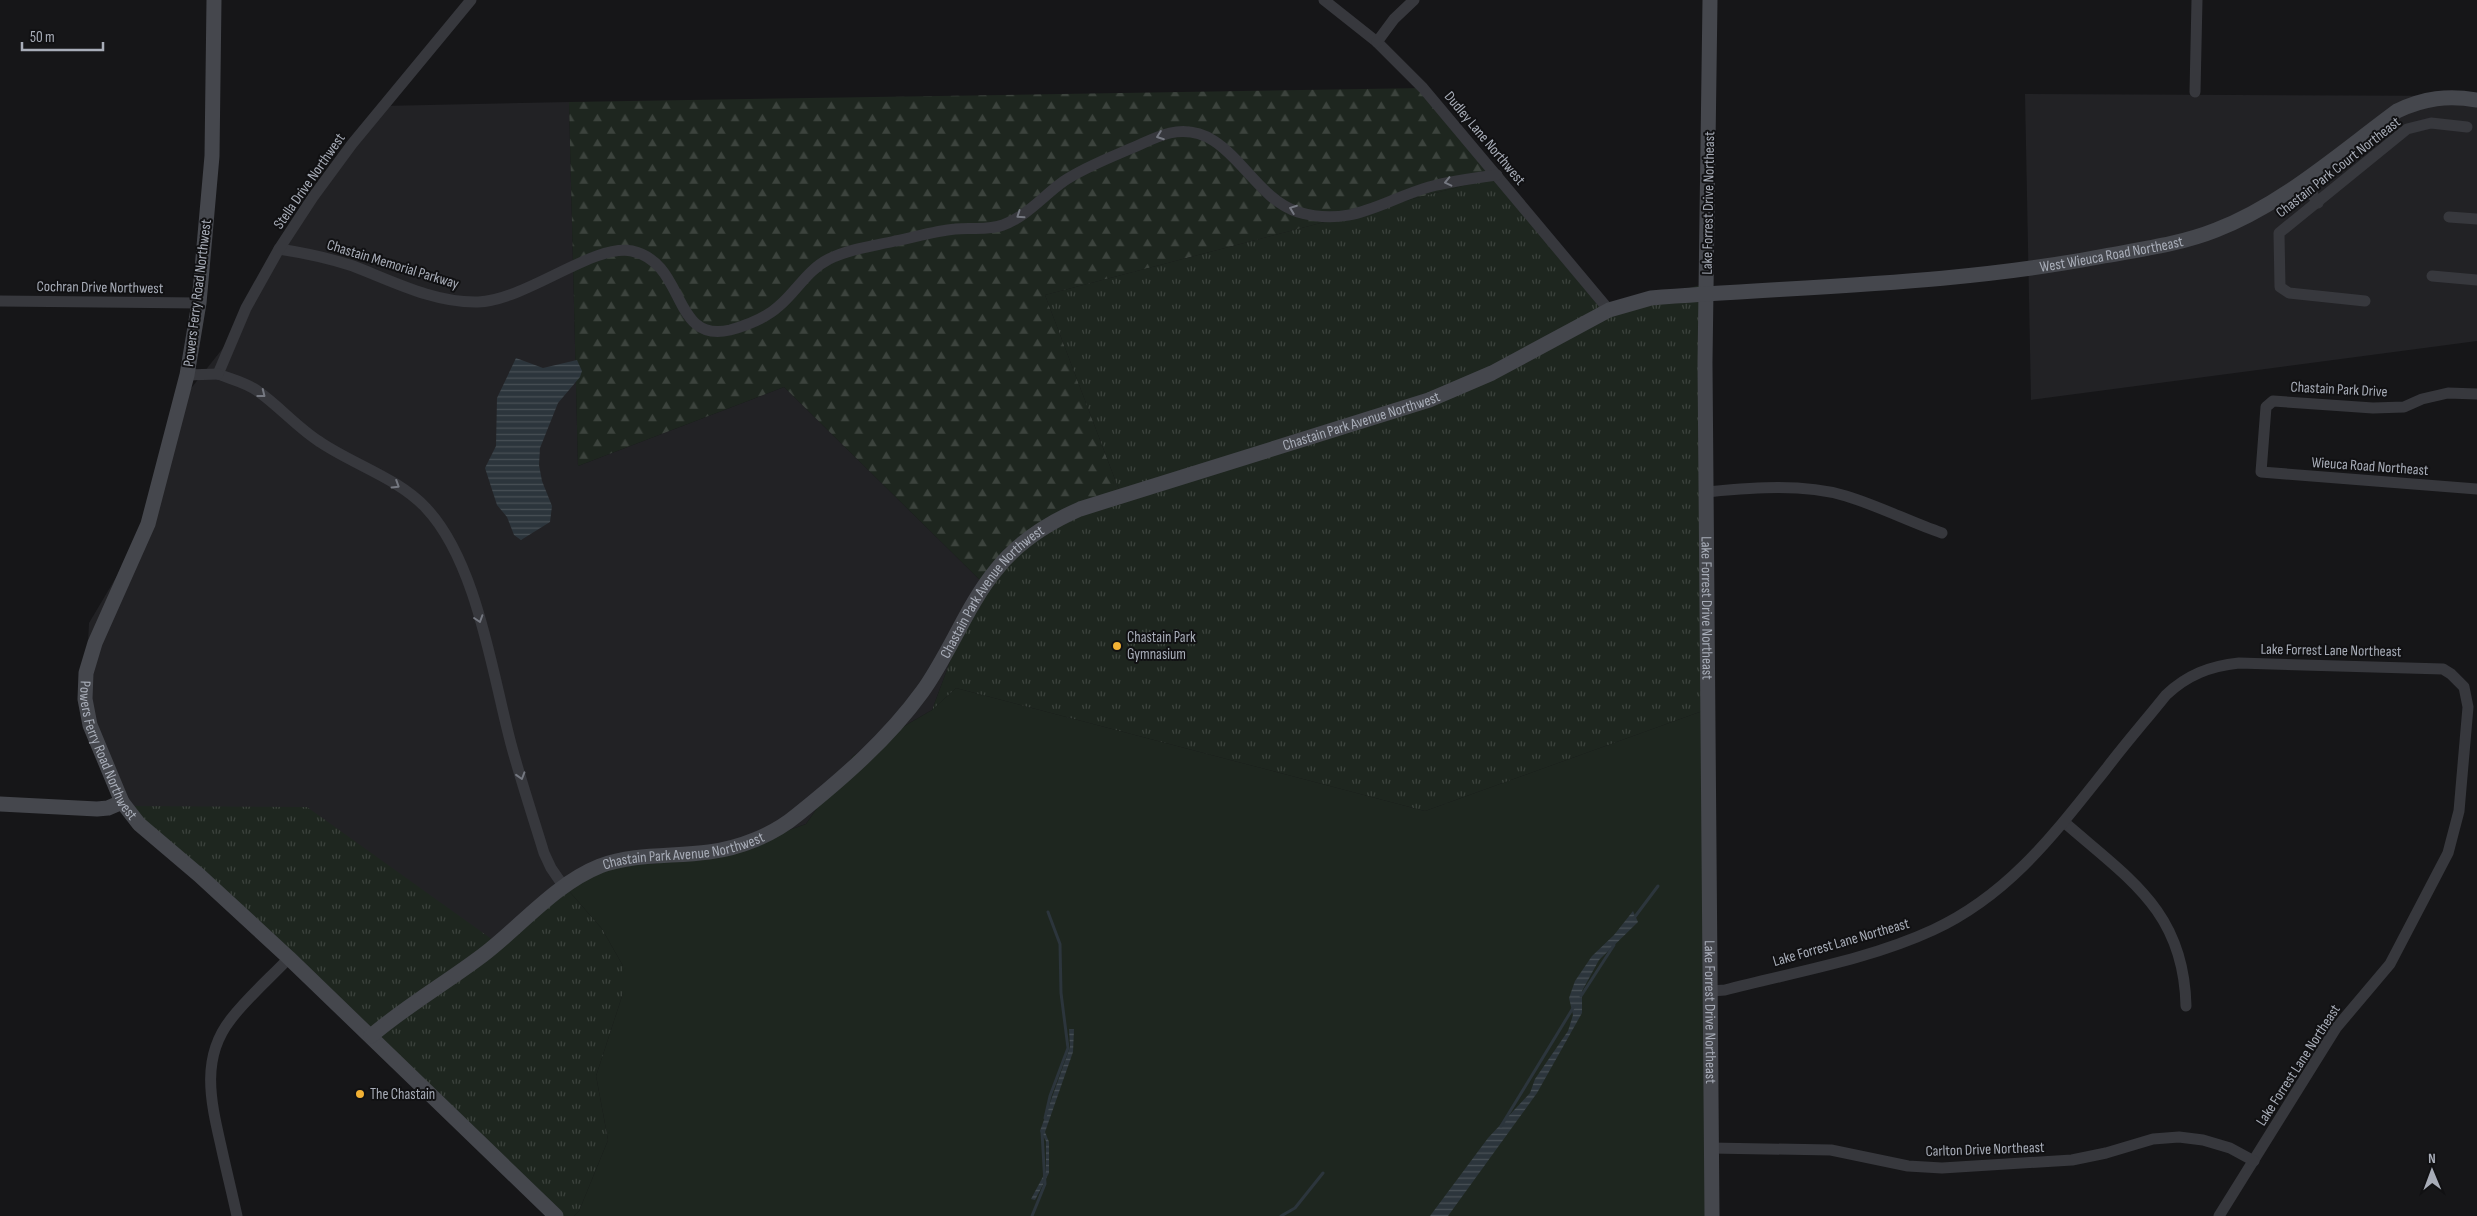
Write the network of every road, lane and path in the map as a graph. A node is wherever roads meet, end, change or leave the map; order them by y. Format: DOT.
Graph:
graph roads {
  1 [pos="214,0"];
  2 [pos="471,0"];
  3 [pos="1324,0"];
  4 [pos="1414,0"];
  5 [pos="1710,0"];
  6 [pos="2197,0"];
  7 [pos="1377,42"];
  8 [pos="2195,92"];
  9 [pos="2477,100"];
  10 [pos="2467,127"];
  11 [pos="1496,175"];
  12 [pos="2302,180"];
  13 [pos="2318,203"];
  14 [pos="2449,217"];
  15 [pos="2477,219"];
  16 [pos="279,249"];
  17 [pos="2432,276"];
  18 [pos="2477,280"];
  19 [pos="1707,294"];
  20 [pos="0,301"];
  21 [pos="2365,301"];
  22 [pos="199,304"];
  23 [pos="1609,310"];
  24 [pos="218,374"];
  25 [pos="187,375"];
  26 [pos="2477,394"];
  27 [pos="2261,472"];
  28 [pos="2477,489"];
  29 [pos="1706,492"];
  30 [pos="1942,533"];
  31 [pos="122,802"];
  32 [pos="0,804"];
  33 [pos="2064,822"];
  34 [pos="564,887"];
  35 [pos="289,958"];
  36 [pos="1710,991"];
  37 [pos="2186,1006"];
  38 [pos="372,1036"];
  39 [pos="1711,1148"];
  40 [pos="2254,1161"];
  41 [pos="237,1216"];
  42 [pos="556,1216"];
  43 [pos="1712,1216"];
  44 [pos="2219,1216"];
  1 -- 22 [label="street, Powers Ferry Road Northwest"];
  2 -- 16 [label="street, Stella Drive Northwest"];
  3 -- 7 [label="street, Dudley Lane Northwest"];
  4 -- 7 [label="street"];
  5 -- 19 [label="street, Lake Forrest Drive Northeast"];
  6 -- 8 [label="street"];
  7 -- 11 [label="street, Dudley Lane Northwest"];
  9 -- 12 [label="street, West Wieuca Road Northeast"];
  10 -- 13 [label="street, Chastain Park Court Northeast"];
  11 -- 16 [label="street, Chastain Memorial Parkway, one-way"];
  11 -- 23 [label="street, Dudley Lane Northwest"];
  12 -- 13 [label="street"];
  12 -- 19 [label="street, West Wieuca Road Northeast"];
  13 -- 21 [label="street, Chastain Park Court Northeast"];
  14 -- 15 [label="street"];
  16 -- 24 [label="street, Stella Drive Northwest"];
  17 -- 18 [label="street"];
  19 -- 23 [label="street, Chastain Park Avenue Northwest"];
  19 -- 29 [label="street, Lake Forrest Drive Northeast"];
  20 -- 22 [label="street, Cochran Drive Northwest"];
  22 -- 25 [label="street, Powers Ferry Road Northwest"];
  23 -- 34 [label="street, Chastain Park Avenue Northwest"];
  24 -- 25 [label="street"];
  24 -- 34 [label="street, one-way"];
  25 -- 31 [label="street, Powers Ferry Road Northwest"];
  26 -- 27 [label="street, Chastain Park Drive"];
  27 -- 28 [label="street, Wieuca Road Northeast"];
  29 -- 30 [label="street"];
  29 -- 36 [label="street, Lake Forrest Drive Northeast"];
  31 -- 32 [label="street"];
  31 -- 35 [label="street, Powers Ferry Road Northwest"];
  33 -- 36 [label="street, Lake Forrest Lane Northeast"];
  33 -- 37 [label="street"];
  33 -- 40 [label="street, Lake Forrest Lane Northeast"];
  34 -- 38 [label="street, Chastain Park Avenue Northwest"];
  35 -- 38 [label="street, Powers Ferry Road Northwest"];
  35 -- 41 [label="street"];
  36 -- 39 [label="street, Lake Forrest Drive Northeast"];
  38 -- 42 [label="street, Powers Ferry Road Northwest"];
  39 -- 40 [label="street, Carlton Drive Northeast"];
  39 -- 43 [label="street, Lake Forrest Drive Northeast"];
  40 -- 44 [label="street, Lake Forrest Lane Northeast"];
}
